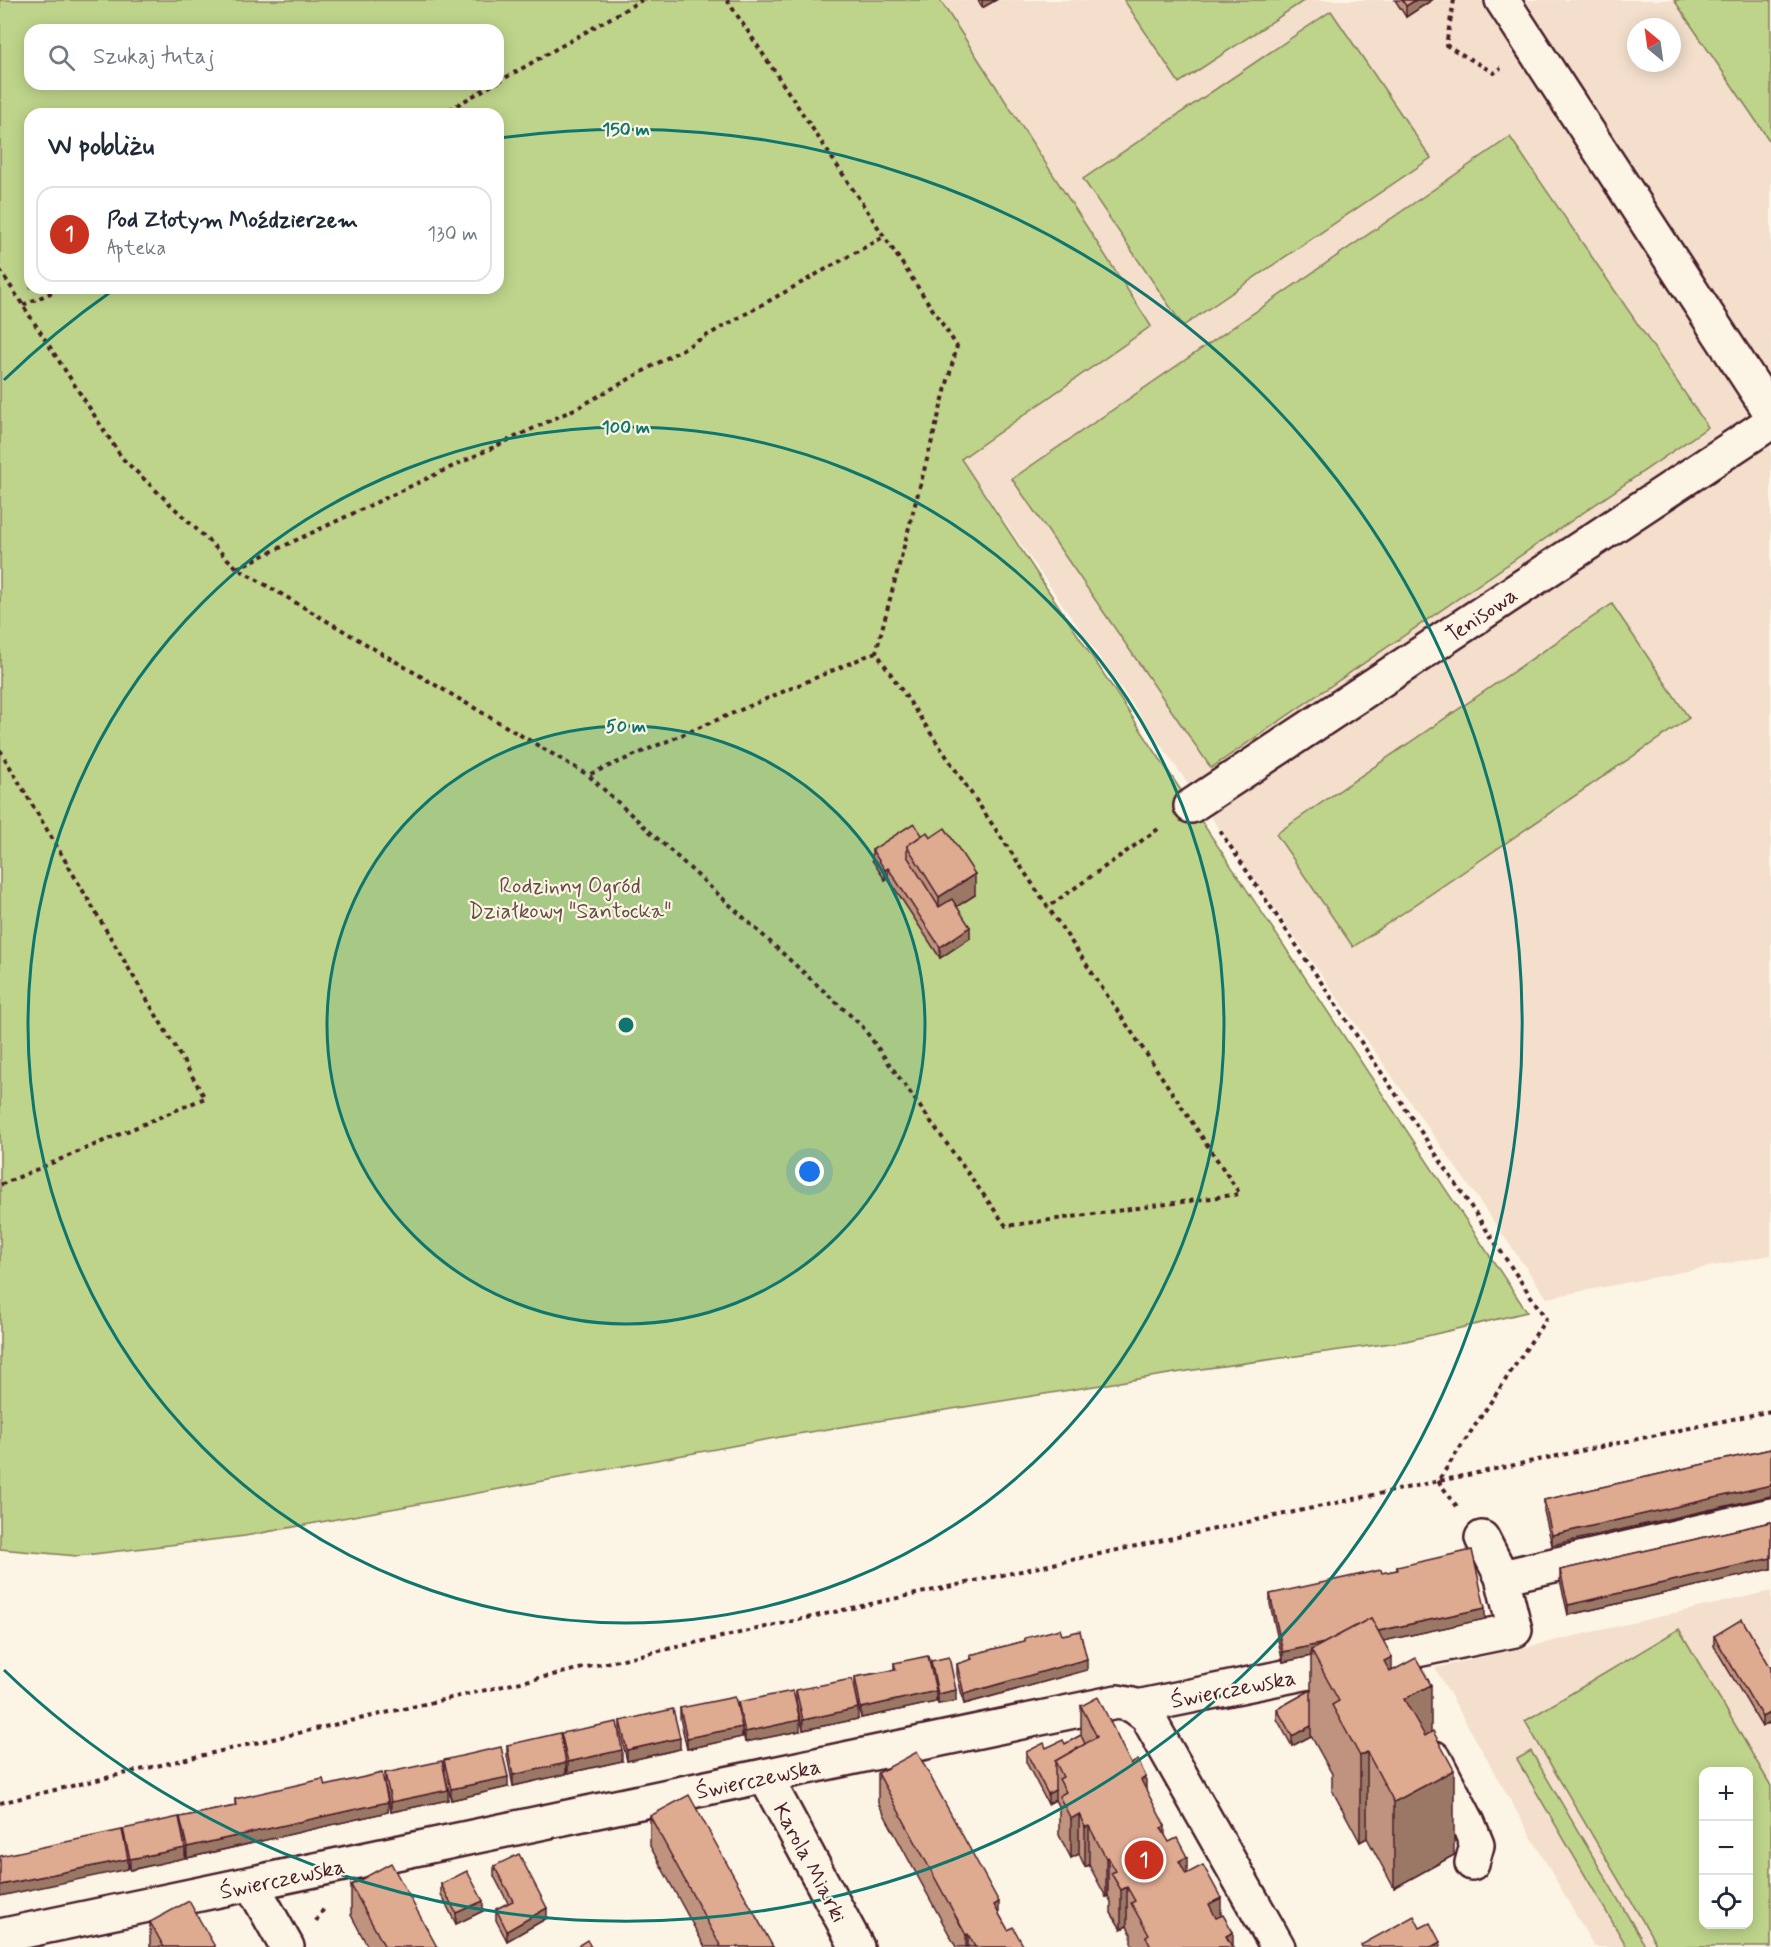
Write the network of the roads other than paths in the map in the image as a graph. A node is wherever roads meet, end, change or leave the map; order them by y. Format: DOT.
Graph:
graph roads {
  1 [pos="1502,0"];
  2 [pos="1771,413"];
  3 [pos="1771,422"];
  4 [pos="1195,803"];
  5 [pos="1771,1515"];
  6 [pos="1482,1538"];
  7 [pos="1502,1577"];
  8 [pos="1382,1658"];
  9 [pos="1397,1688"];
  10 [pos="1137,1707"];
  11 [pos="1419,1729"];
  12 [pos="765,1776"];
  13 [pos="1472,1863"];
  14 [pos="252,1885"];
  15 [pos="0,1936"];
  16 [pos="287,1947"];
  17 [pos="857,1947"];
  18 [pos="1278,1947"];
  1 -- 2 [label="street"];
  3 -- 4 [label="street, Tenisowa"];
  5 -- 7 [label="street"];
  6 -- 7 [label="street"];
  7 -- 8 [label="street, Świerczewska"];
  8 -- 9 [label="street"];
  8 -- 10 [label="street, Świerczewska"];
  10 -- 12 [label="street, Świerczewska"];
  10 -- 18 [label="street"];
  11 -- 13 [label="street"];
  12 -- 14 [label="street, Świerczewska"];
  12 -- 17 [label="street, Karola Miarki"];
  14 -- 15 [label="street, Świerczewska"];
  14 -- 16 [label="street"];
}
